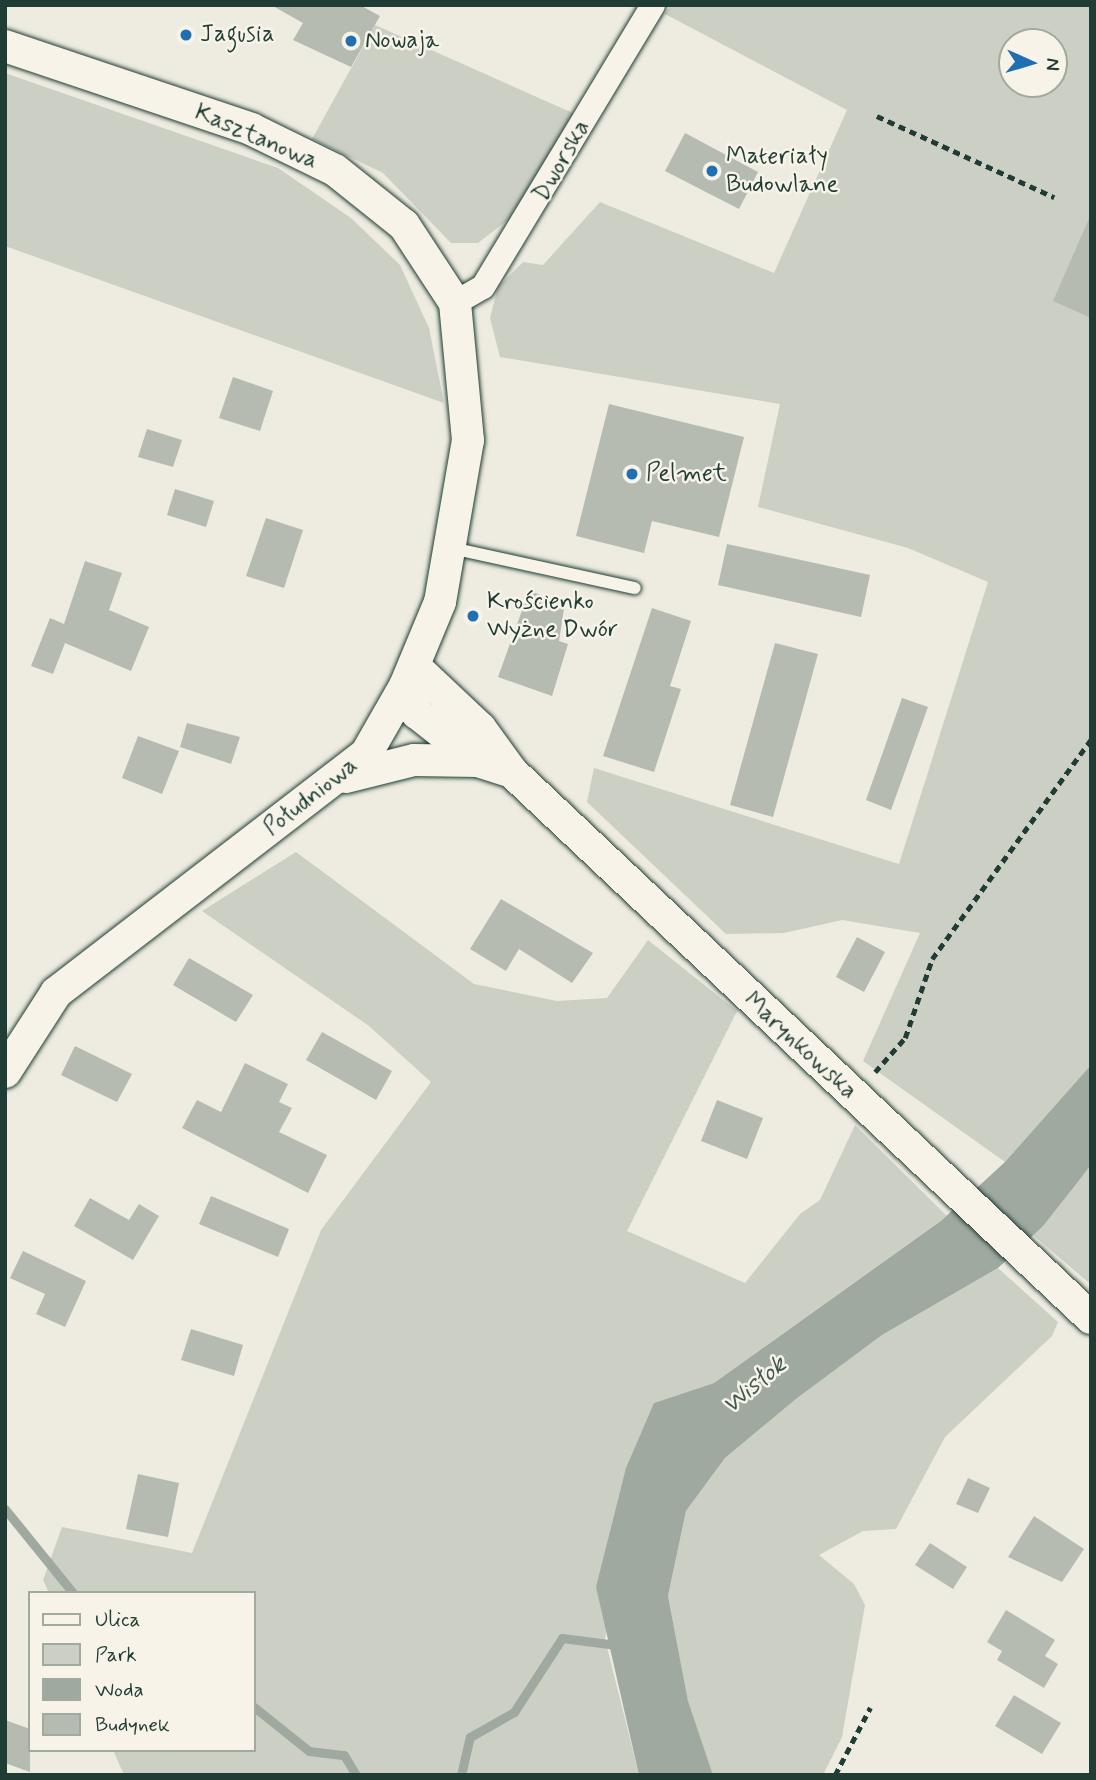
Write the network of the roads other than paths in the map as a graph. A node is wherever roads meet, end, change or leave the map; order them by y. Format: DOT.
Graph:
graph roads {
  1 [pos="653,5"];
  2 [pos="5,46"];
  3 [pos="455,303"];
  4 [pos="451,548"];
  5 [pos="635,588"];
  6 [pos="410,676"];
  7 [pos="478,761"];
  8 [pos="512,772"];
  9 [pos="343,777"];
  10 [pos="5,1072"];
  11 [pos="1091,1318"];
  1 -- 3 [label="street, Dworska"];
  2 -- 3 [label="street, Kasztanowa"];
  3 -- 4 [label="street, Południowa"];
  4 -- 5 [label="lane"];
  4 -- 6 [label="street, Południowa"];
  6 -- 7 [label="street"];
  6 -- 8 [label="street, Marynkowska"];
  6 -- 9 [label="street, Południowa"];
  7 -- 8 [label="street, Marynkowska"];
  7 -- 9 [label="street, Marynkowska"];
  8 -- 11 [label="street, Marynkowska"];
  9 -- 10 [label="street, Południowa"];
}
